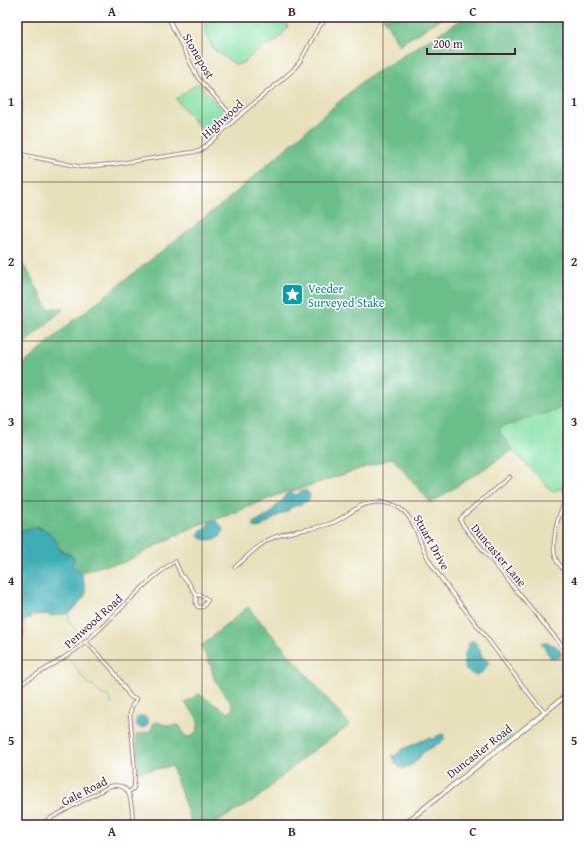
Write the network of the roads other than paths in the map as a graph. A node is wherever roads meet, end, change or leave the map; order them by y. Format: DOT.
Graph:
graph roads {
  1 [pos="168,17"];
  2 [pos="328,17"];
  3 [pos="235,119"];
  4 [pos="19,140"];
  5 [pos="19,154"];
  6 [pos="17,163"];
  7 [pos="509,477"];
  8 [pos="568,489"];
  9 [pos="567,499"];
  10 [pos="235,567"];
  11 [pos="568,574"];
  12 [pos="196,594"];
  13 [pos="86,642"];
  14 [pos="568,653"];
  15 [pos="17,686"];
  16 [pos="568,694"];
  17 [pos="544,712"];
  18 [pos="128,792"];
  19 [pos="38,825"];
  20 [pos="134,825"];
  21 [pos="402,825"];
  1 -- 3 [label="street, Stonepost"];
  2 -- 3 [label="street, Highwood"];
  3 -- 5 [label="street, Highwood"];
  4 -- 5 [label="street"];
  5 -- 6 [label="street"];
  7 -- 14 [label="street, Duncaster Lane"];
  8 -- 9 [label="street"];
  9 -- 11 [label="street"];
  10 -- 17 [label="street, Stuart Drive"];
  12 -- 12 [label="street"];
  12 -- 13 [label="street, Penwood Road"];
  13 -- 15 [label="street, Penwood Road"];
  13 -- 18 [label="street"];
  16 -- 17 [label="street, Duncaster Road"];
  17 -- 21 [label="street, Duncaster Road"];
  18 -- 19 [label="street, Gale Road"];
  18 -- 20 [label="street"];
}
